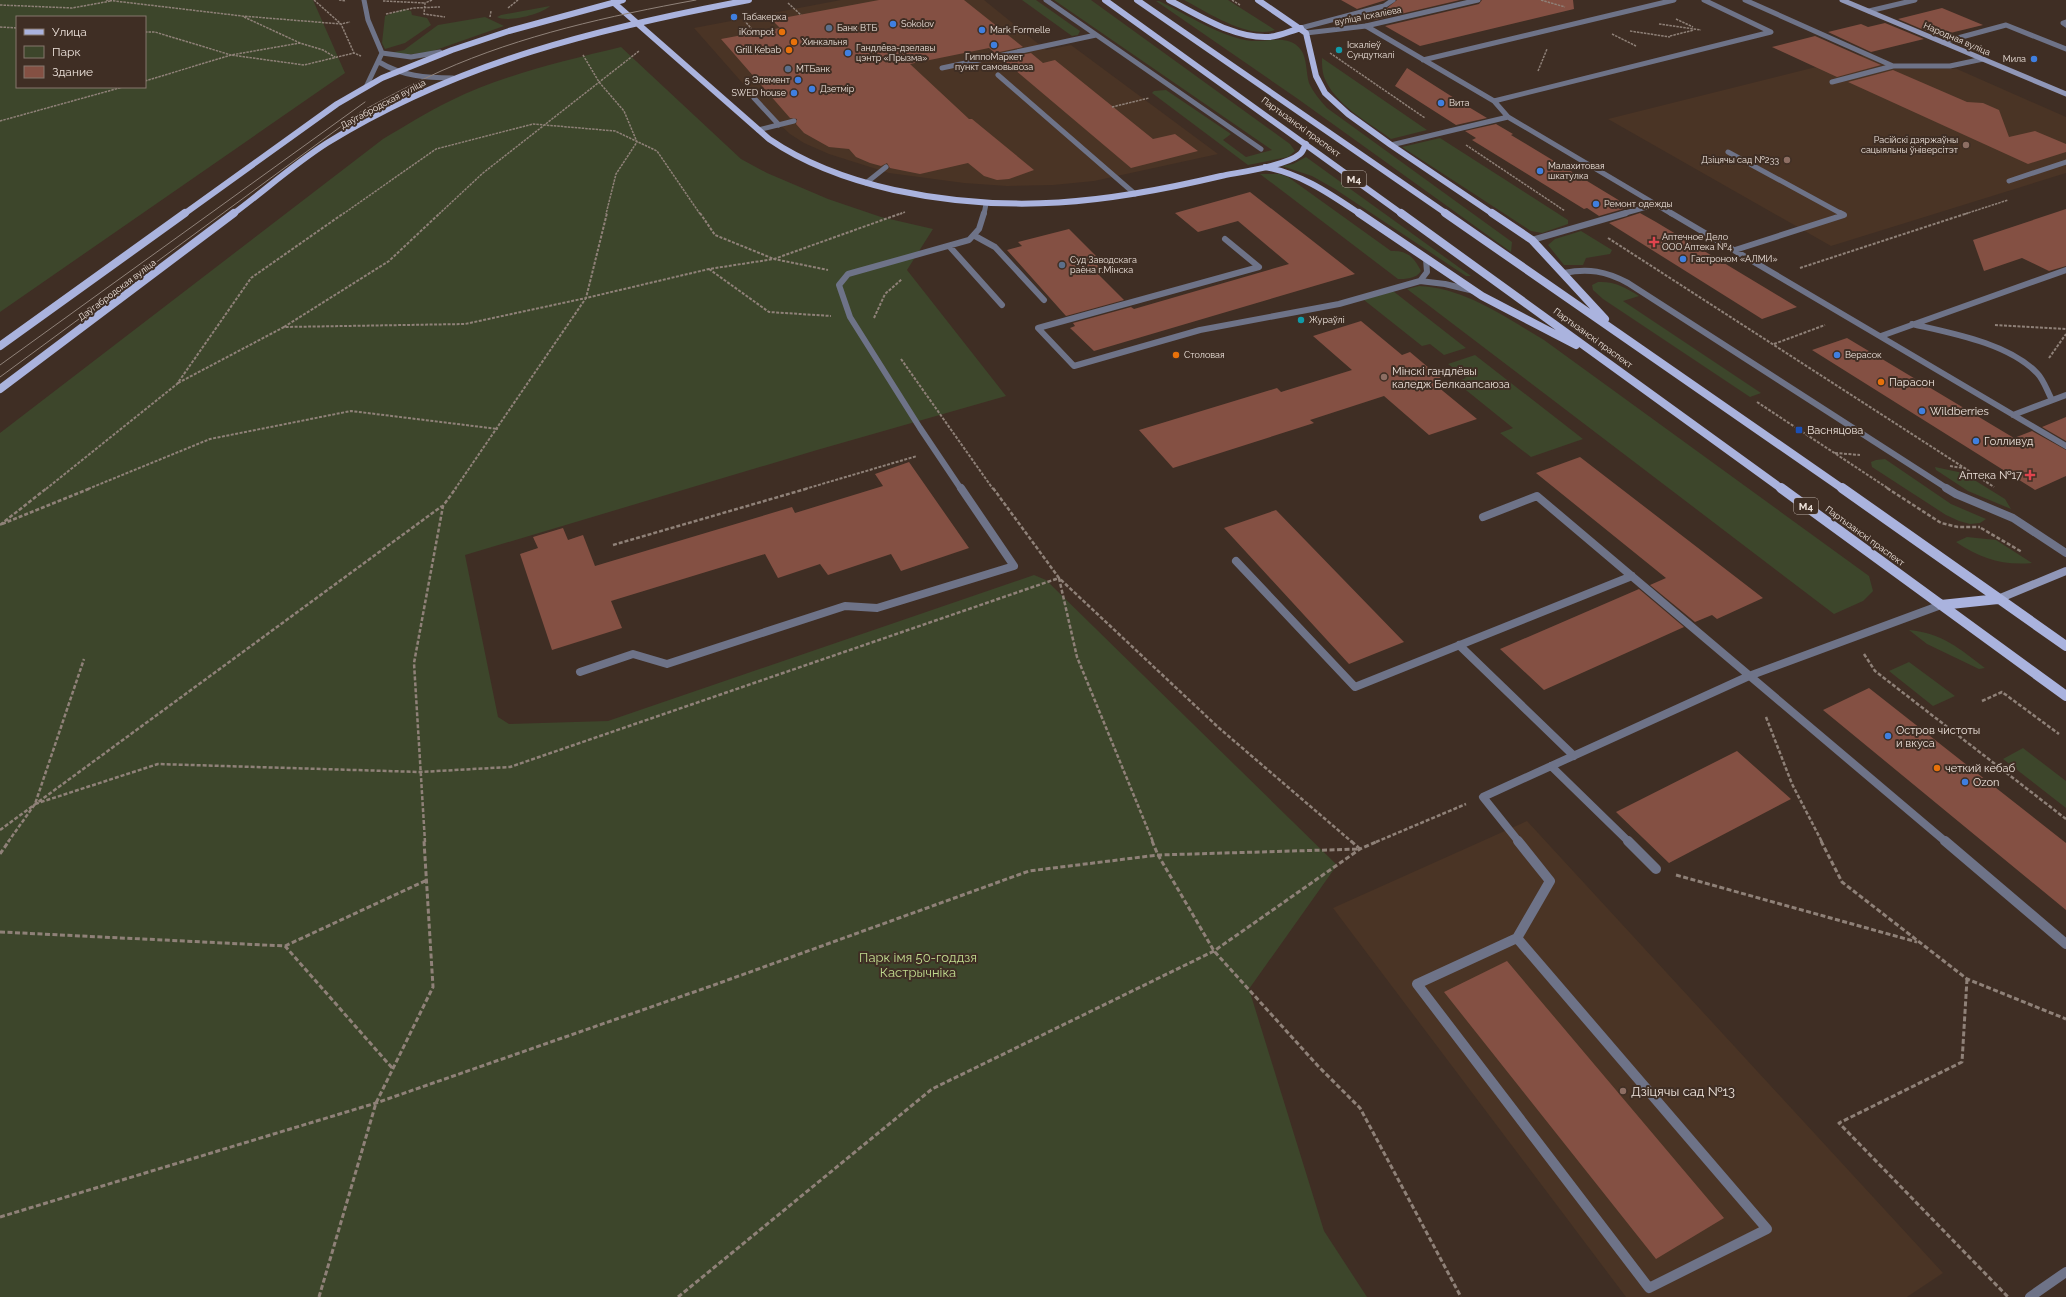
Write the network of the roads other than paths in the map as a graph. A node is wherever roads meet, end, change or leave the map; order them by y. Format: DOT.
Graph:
graph roads {
  1 [pos="364,0"];
  2 [pos="623,0"];
  3 [pos="749,0"];
  4 [pos="1046,0"];
  5 [pos="1105,0"];
  6 [pos="1137,0"];
  7 [pos="1169,0"];
  8 [pos="1258,0"];
  9 [pos="1393,0"];
  10 [pos="1478,0"];
  11 [pos="1674,0"];
  12 [pos="1704,0"];
  13 [pos="1746,0"];
  14 [pos="1842,0"];
  15 [pos="1915,0"];
  16 [pos="613,2"];
  17 [pos="1869,12"];
  18 [pos="636,22"];
  19 [pos="1366,26"];
  20 [pos="1304,30"];
  21 [pos="1096,35"];
  22 [pos="1943,42"];
  23 [pos="472,44"];
  24 [pos="2066,49"];
  25 [pos="382,53"];
  26 [pos="1983,59"];
  27 [pos="1423,60"];
  28 [pos="380,62"];
  29 [pos="1893,66"];
  30 [pos="942,68"];
  31 [pos="397,71"];
  32 [pos="998,75"];
  33 [pos="453,78"];
  34 [pos="1832,82"];
  35 [pos="366,88"];
  36 [pos="2066,94"];
  37 [pos="754,98"];
  38 [pos="1494,101"];
  39 [pos="1508,117"];
  40 [pos="794,121"];
  41 [pos="779,125"];
  42 [pos="758,130"];
  43 [pos="1306,144"];
  44 [pos="1391,145"];
  45 [pos="1261,149"];
  46 [pos="1728,152"];
  47 [pos="2066,162"];
  48 [pos="1262,166"];
  49 [pos="886,167"];
  50 [pos="2009,181"];
  51 [pos="866,183"];
  52 [pos="1135,194"];
  53 [pos="986,204"];
  54 [pos="1657,204"];
  55 [pos="975,236"];
  56 [pos="1225,239"];
  57 [pos="1532,240"];
  58 [pos="950,247"];
  59 [pos="1735,250"];
  60 [pos="1426,259"];
  61 [pos="2066,270"];
  62 [pos="1564,273"];
  63 [pos="1420,281"];
  64 [pos="1477,292"];
  65 [pos="1044,300"];
  66 [pos="1002,305"];
  67 [pos="1912,324"];
  68 [pos="1615,331"];
  69 [pos="1881,336"];
  70 [pos="0,346"];
  71 [pos="1602,358"];
  72 [pos="0,389"];
  73 [pos="2066,395"];
  74 [pos="2052,400"];
  75 [pos="2013,415"];
  76 [pos="2066,446"];
  77 [pos="1483,517"];
  78 [pos="2066,553"];
  79 [pos="1236,561"];
  80 [pos="2066,571"];
  81 [pos="1632,576"];
  82 [pos="1998,599"];
  83 [pos="1941,605"];
  84 [pos="1459,645"];
  85 [pos="2066,646"];
  86 [pos="580,672"];
  87 [pos="1750,676"];
  88 [pos="2066,696"];
  89 [pos="1574,756"];
  90 [pos="1551,766"];
  91 [pos="1656,869"];
  92 [pos="1517,938"];
  93 [pos="2066,944"];
  94 [pos="2066,1272"];
  95 [pos="2030,1297"];
  1 -- 25 [label="street"];
  2 -- 16 [label="main road, Даўгабродская вуліца"];
  3 -- 18 [label="main road, Даўгабродская вуліца"];
  4 -- 21 [label="street"];
  5 -- 43 [label="main road, Партызанскі праспект / М4"];
  6 -- 68 [label="main road, Партызанскі праспект / М4"];
  7 -- 20 [label="main road"];
  8 -- 20 [label="main road"];
  9 -- 20 [label="street"];
  10 -- 19 [label="street, вуліца Іскаліева"];
  11 -- 27 [label="street"];
  12 -- 38 [label="street"];
  13 -- 29 [label="street"];
  14 -- 17 [label="street, Народная вуліца"];
  15 -- 17 [label="street"];
  16 -- 18 [label="main road"];
  16 -- 23 [label="main road, Даўгабродская вуліца"];
  17 -- 22 [label="street, Народная вуліца"];
  18 -- 33 [label="main road, Даўгабродская вуліца"];
  18 -- 42 [label="main road"];
  19 -- 20 [label="street, вуліца Іскаліева"];
  19 -- 27 [label="street"];
  20 -- 44 [label="main road"];
  21 -- 30 [label="street"];
  21 -- 45 [label="street"];
  22 -- 24 [label="street"];
  22 -- 26 [label="street, Народная вуліца"];
  23 -- 25 [label="street"];
  23 -- 31 [label="main road, Даўгабродская вуліца"];
  25 -- 28 [label="street"];
  26 -- 29 [label="street"];
  26 -- 36 [label="street, Народная вуліца"];
  27 -- 38 [label="street"];
  28 -- 31 [label="street"];
  28 -- 35 [label="street"];
  29 -- 34 [label="street"];
  31 -- 33 [label="street"];
  31 -- 35 [label="main road, Даўгабродская вуліца"];
  32 -- 52 [label="street"];
  33 -- 72 [label="main road, Даўгабродская вуліца"];
  35 -- 70 [label="main road, Даўгабродская вуліца"];
  37 -- 41 [label="street"];
  38 -- 39 [label="street"];
  39 -- 44 [label="street"];
  39 -- 54 [label="street"];
  40 -- 41 [label="street"];
  41 -- 42 [label="street"];
  42 -- 51 [label="main road"];
  43 -- 48 [label="main road"];
  43 -- 71 [label="main road, Партызанскі праспект / М4"];
  44 -- 57 [label="main road"];
  46 -- 59 [label="street"];
  47 -- 50 [label="street"];
  48 -- 52 [label="main road"];
  48 -- 60 [label="main road"];
  49 -- 51 [label="street"];
  51 -- 53 [label="main road"];
  52 -- 53 [label="main road"];
  53 -- 55 [label="street"];
  54 -- 57 [label="street"];
  54 -- 59 [label="street"];
  55 -- 58 [label="street"];
  55 -- 65 [label="street"];
  56 -- 63 [label="street"];
  57 -- 62 [label="main road"];
  58 -- 66 [label="street"];
  58 -- 86 [label="street"];
  59 -- 69 [label="street"];
  60 -- 63 [label="street"];
  60 -- 64 [label="main road"];
  61 -- 67 [label="street"];
  62 -- 68 [label="main road"];
  62 -- 78 [label="street"];
  63 -- 64 [label="street"];
  64 -- 71 [label="main road"];
  67 -- 69 [label="street"];
  67 -- 74 [label="street"];
  68 -- 82 [label="main road, Партызанскі праспект / М4"];
  69 -- 75 [label="street"];
  71 -- 83 [label="main road, Партызанскі праспект / М4"];
  73 -- 74 [label="street"];
  74 -- 75 [label="street"];
  75 -- 76 [label="street"];
  77 -- 81 [label="street"];
  79 -- 84 [label="street"];
  80 -- 82 [label="street"];
  81 -- 84 [label="street"];
  81 -- 87 [label="street"];
  82 -- 83 [label="main road"];
  82 -- 85 [label="main road, Партызанскі праспект / М4"];
  83 -- 87 [label="street"];
  83 -- 88 [label="main road, Партызанскі праспект / М4"];
  84 -- 89 [label="street"];
  87 -- 89 [label="street"];
  87 -- 93 [label="street"];
  89 -- 90 [label="street"];
  90 -- 91 [label="street"];
  90 -- 92 [label="street"];
  92 -- 92 [label="street"];
  94 -- 95 [label="street"];
}
